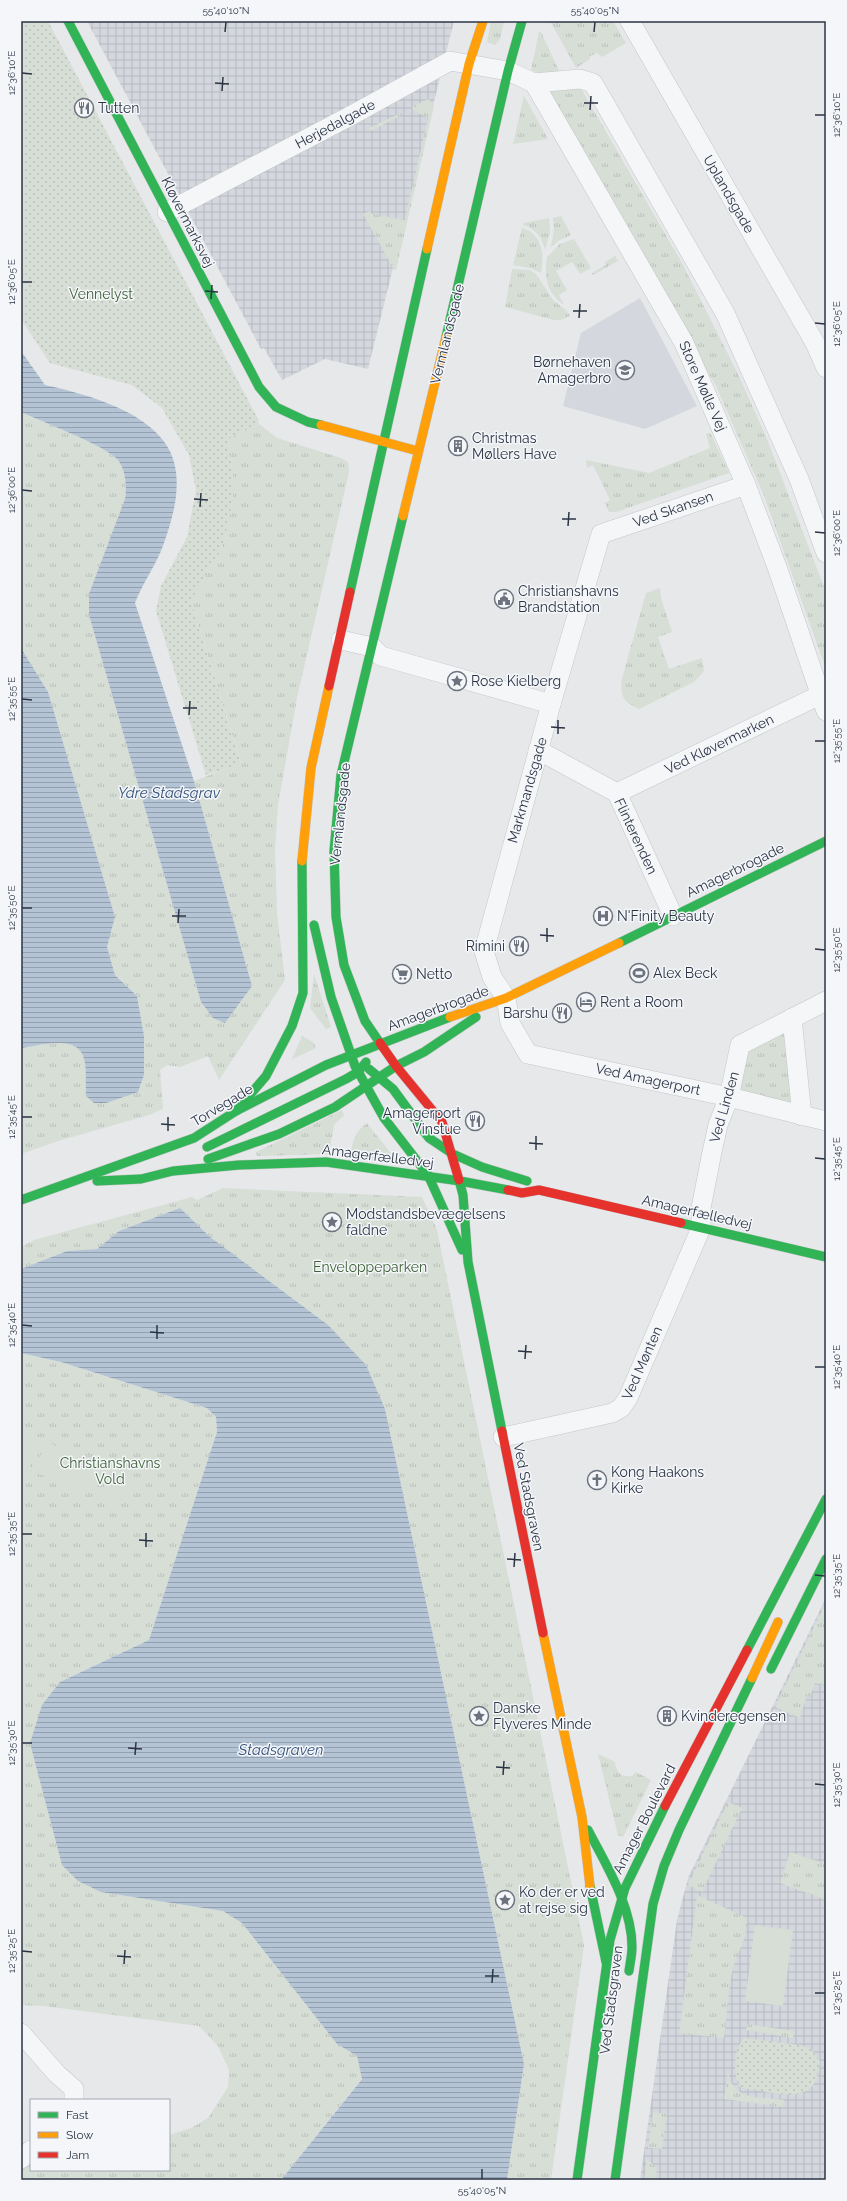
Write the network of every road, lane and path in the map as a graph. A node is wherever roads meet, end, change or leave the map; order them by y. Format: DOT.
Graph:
graph roads {
  1 [pos="68,21"];
  2 [pos="483,21"];
  3 [pos="522,21"];
  4 [pos="630,21"];
  5 [pos="510,28"];
  6 [pos="469,64"];
  7 [pos="508,71"];
  8 [pos="534,83"];
  9 [pos="167,212"];
  10 [pos="826,368"];
  11 [pos="383,442"];
  12 [pos="418,451"];
  13 [pos="746,485"];
  14 [pos="601,534"];
  15 [pos="826,553"];
  16 [pos="342,640"];
  17 [pos="372,647"];
  18 [pos="823,703"];
  19 [pos="551,704"];
  20 [pos="538,750"];
  21 [pos="617,793"];
  22 [pos="826,841"];
  23 [pos="302,858"];
  24 [pos="673,916"];
  25 [pos="506,998"];
  26 [pos="826,1001"];
  27 [pos="792,1018"];
  28 [pos="347,1042"];
  29 [pos="380,1044"];
  30 [pos="361,1051"];
  31 [pos="351,1055"];
  32 [pos="375,1059"];
  33 [pos="396,1066"];
  34 [pos="361,1068"];
  35 [pos="380,1077"];
  36 [pos="366,1087"];
  37 [pos="729,1097"];
  38 [pos="236,1110"];
  39 [pos="802,1116"];
  40 [pos="826,1121"];
  41 [pos="198,1152"];
  42 [pos="453,1154"];
  43 [pos="176,1162"];
  44 [pos="173,1171"];
  45 [pos="429,1176"];
  46 [pos="141,1179"];
  47 [pos="460,1181"];
  48 [pos="75,1182"];
  49 [pos="539,1190"];
  50 [pos="21,1200"];
  51 [pos="701,1228"];
  52 [pos="826,1257"];
  53 [pos="468,1262"];
  54 [pos="503,1437"];
  55 [pos="826,1500"];
  56 [pos="826,1559"];
  57 [pos="782,1613"];
  58 [pos="767,1676"];
  59 [pos="757,1690"];
  60 [pos="730,1725"];
  61 [pos="582,1816"];
  62 [pos="621,1901"];
  63 [pos="606,1962"];
  64 [pos="628,1977"];
  65 [pos="21,2033"];
  66 [pos="617,2095"];
  67 [pos="589,2096"];
  68 [pos="74,2099"];
  69 [pos="620,2149"];
  70 [pos="591,2150"];
  71 [pos="30,2151"];
  72 [pos="21,2159"];
  73 [pos="577,2180"];
  74 [pos="615,2180"];
  1 -- 9 [label="street, Kløvermarksvej"];
  2 -- 6 [label="street"];
  3 -- 7 [label="street, Vermlandsgade"];
  4 -- 10 [label="street, Uplandsgade"];
  5 -- 7 [label="street"];
  6 -- 7 [label="street, Herjedalgade"];
  6 -- 9 [label="street, Herjedalgade"];
  6 -- 11 [label="street"];
  7 -- 8 [label="street"];
  7 -- 12 [label="street, Vermlandsgade"];
  8 -- 13 [label="street, Store Mølle Vej"];
  8 -- 15 [label="street"];
  9 -- 11 [label="street, Kløvermarksvej"];
  11 -- 12 [label="street, Kløvermarksvej"];
  11 -- 16 [label="street"];
  12 -- 17 [label="street, Vermlandsgade"];
  13 -- 14 [label="street, Ved Skansen"];
  13 -- 18 [label="street, Store Mølle Vej"];
  14 -- 19 [label="street, Markmandsgade"];
  16 -- 17 [label="street"];
  16 -- 23 [label="street"];
  17 -- 19 [label="street"];
  17 -- 29 [label="street, Vermlandsgade"];
  18 -- 21 [label="street, Ved Kløvermarken"];
  19 -- 20 [label="street, Markmandsgade"];
  20 -- 21 [label="street, Flinterenden"];
  20 -- 25 [label="street, Markmandsgade"];
  21 -- 24 [label="street, Flinterenden"];
  22 -- 24 [label="street, Amagerbrogade"];
  23 -- 28 [label="street"];
  23 -- 38 [label="street"];
  24 -- 25 [label="street, Amagerbrogade"];
  25 -- 29 [label="street, Amagerbrogade"];
  25 -- 33 [label="street, Amagerbrogade"];
  25 -- 37 [label="street, Ved Amagerport"];
  26 -- 27 [label="street, Ved Linden"];
  27 -- 37 [label="street, Ved Linden"];
  27 -- 39 [label="street"];
  28 -- 30 [label="street"];
  28 -- 31 [label="street"];
  29 -- 30 [label="street, Torvegade"];
  29 -- 32 [label="street"];
  29 -- 33 [label="street, Vermlandsgade"];
  30 -- 31 [label="street, Torvegade"];
  30 -- 32 [label="street"];
  31 -- 34 [label="street"];
  31 -- 38 [label="street, Torvegade"];
  32 -- 33 [label="street"];
  32 -- 34 [label="street"];
  33 -- 35 [label="street"];
  33 -- 42 [label="street, Vermlandsgade"];
  34 -- 35 [label="street, Amagerfælledvej"];
  34 -- 36 [label="street"];
  34 -- 41 [label="street"];
  35 -- 36 [label="street"];
  35 -- 42 [label="street, Amagerfælledvej"];
  36 -- 44 [label="street"];
  36 -- 45 [label="street"];
  37 -- 39 [label="street, Ved Amagerport"];
  37 -- 51 [label="street, Ved Linden"];
  38 -- 48 [label="street, Torvegade"];
  39 -- 40 [label="street, Ved Amagerport"];
  42 -- 47 [label="street, Ved Stadsgraven"];
  42 -- 49 [label="street, Amagerfælledvej"];
  43 -- 46 [label="street"];
  44 -- 45 [label="street, Amagerfælledvej"];
  44 -- 46 [label="street, Amagerfælledvej"];
  45 -- 47 [label="street, Amagerfælledvej"];
  45 -- 53 [label="street"];
  46 -- 48 [label="street, Torvegade"];
  47 -- 49 [label="street, Amagerfælledvej"];
  47 -- 53 [label="street, Ved Stadsgraven"];
  48 -- 50 [label="street, Torvegade"];
  49 -- 51 [label="street, Amagerfælledvej"];
  51 -- 52 [label="street, Amagerfælledvej"];
  51 -- 54 [label="street, Ved Mønten"];
  53 -- 54 [label="street, Ved Stadsgraven"];
  54 -- 61 [label="street, Ved Stadsgraven"];
  55 -- 62 [label="street, Amager Boulevard"];
  56 -- 58 [label="street"];
  57 -- 60 [label="street"];
  59 -- 60 [label="street"];
  60 -- 69 [label="street"];
  61 -- 62 [label="street, Ved Stadsgraven"];
  61 -- 63 [label="street, Ved Stadsgraven"];
  62 -- 63 [label="street, Amager Boulevard"];
  62 -- 64 [label="street, Ved Stadsgraven"];
  63 -- 67 [label="street, Amager Boulevard"];
  65 -- 68 [label="street"];
  66 -- 69 [label="street"];
  67 -- 70 [label="street"];
  67 -- 73 [label="street, Amager Boulevard"];
  69 -- 74 [label="street"];
  71 -- 72 [label="street"];
}
